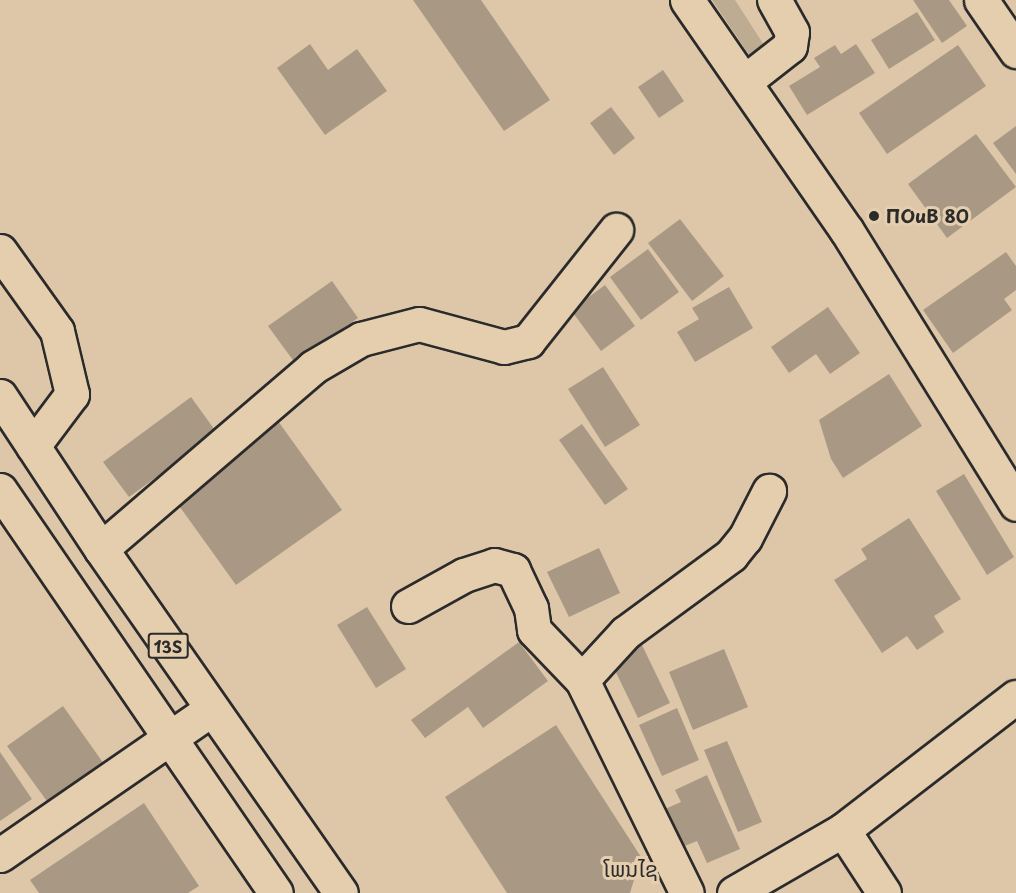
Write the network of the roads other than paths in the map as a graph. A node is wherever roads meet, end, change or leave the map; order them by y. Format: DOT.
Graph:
graph roads {
  1 [pos="687,0"];
  2 [pos="774,0"];
  3 [pos="981,0"];
  4 [pos="1013,38"];
  5 [pos="744,82"];
  6 [pos="616,230"];
  7 [pos="0,251"];
  8 [pos="0,396"];
  9 [pos="33,446"];
  10 [pos="0,490"];
  11 [pos="769,490"];
  12 [pos="1016,504"];
  13 [pos="101,549"];
  14 [pos="408,606"];
  15 [pos="582,680"];
  16 [pos="1016,697"];
  17 [pos="212,710"];
  18 [pos="170,739"];
  19 [pos="843,830"];
  20 [pos="0,855"];
  21 [pos="276,893"];
  22 [pos="341,893"];
  23 [pos="687,893"];
  24 [pos="734,893"];
  25 [pos="884,893"];
  1 -- 5 [label="main road"];
  2 -- 5 [label="main road"];
  3 -- 4 [label="main road"];
  5 -- 12 [label="main road"];
  6 -- 13 [label="main road"];
  7 -- 9 [label="main road"];
  8 -- 9 [label="main road, 13S"];
  9 -- 13 [label="main road, 13S"];
  10 -- 18 [label="main road, 13S"];
  11 -- 15 [label="main road"];
  13 -- 17 [label="main road, 13S"];
  14 -- 15 [label="main road"];
  15 -- 23 [label="main road"];
  16 -- 19 [label="main road"];
  17 -- 18 [label="main road"];
  17 -- 22 [label="main road, 13S"];
  18 -- 20 [label="main road"];
  18 -- 21 [label="main road, 13S"];
  19 -- 24 [label="main road"];
  19 -- 25 [label="main road"];
}
